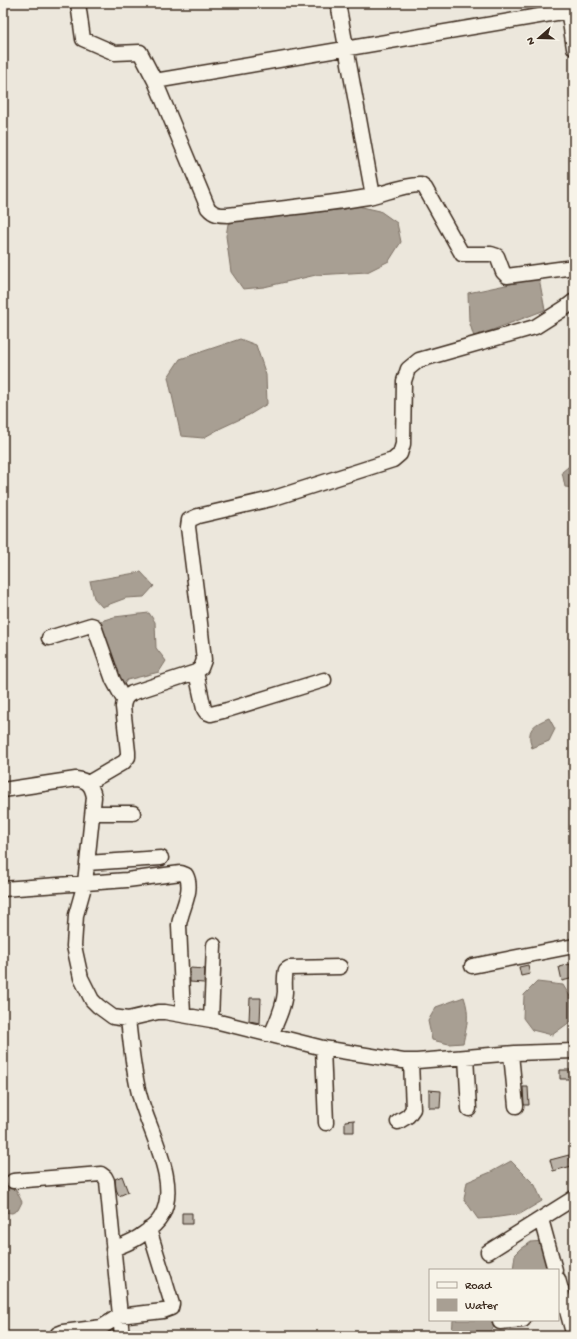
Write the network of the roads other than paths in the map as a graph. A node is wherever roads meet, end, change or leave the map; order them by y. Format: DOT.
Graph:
graph roads {
  1 [pos="78,3"];
  2 [pos="338,3"];
  3 [pos="570,8"];
  4 [pos="574,48"];
  5 [pos="346,49"];
  6 [pos="155,81"];
  7 [pos="373,196"];
  8 [pos="574,267"];
  9 [pos="574,301"];
  10 [pos="49,638"];
  11 [pos="196,672"];
  12 [pos="324,680"];
  13 [pos="124,700"];
  14 [pos="88,783"];
  15 [pos="3,790"];
  16 [pos="93,813"];
  17 [pos="133,813"];
  18 [pos="161,858"];
  19 [pos="87,863"];
  20 [pos="85,883"];
  21 [pos="3,889"];
  22 [pos="214,945"];
  23 [pos="574,946"];
  24 [pos="472,966"];
  25 [pos="340,967"];
  26 [pos="183,1015"];
  27 [pos="128,1019"];
  28 [pos="211,1020"];
  29 [pos="271,1035"];
  30 [pos="323,1048"];
  31 [pos="574,1051"];
  32 [pos="511,1054"];
  33 [pos="466,1057"];
  34 [pos="411,1062"];
  35 [pos="516,1106"];
  36 [pos="469,1109"];
  37 [pos="398,1122"];
  38 [pos="326,1123"];
  39 [pos="13,1180"];
  40 [pos="574,1198"];
  41 [pos="541,1219"];
  42 [pos="149,1229"];
  43 [pos="113,1249"];
  44 [pos="488,1252"];
  45 [pos="555,1269"];
  46 [pos="559,1286"];
  47 [pos="119,1316"];
  48 [pos="563,1316"];
  49 [pos="512,1321"];
  50 [pos="500,1322"];
  51 [pos="58,1336"];
  52 [pos="122,1336"];
  53 [pos="574,1336"];
  1 -- 6 [label="street"];
  2 -- 5 [label="street"];
  3 -- 4 [label="street"];
  3 -- 5 [label="street"];
  5 -- 6 [label="street"];
  5 -- 7 [label="street"];
  6 -- 7 [label="street"];
  7 -- 8 [label="street"];
  9 -- 11 [label="street"];
  10 -- 13 [label="street"];
  11 -- 12 [label="street"];
  11 -- 13 [label="street"];
  13 -- 14 [label="street"];
  14 -- 15 [label="street"];
  14 -- 16 [label="street"];
  16 -- 17 [label="street"];
  16 -- 19 [label="street"];
  18 -- 19 [label="street"];
  19 -- 20 [label="street"];
  20 -- 21 [label="street"];
  20 -- 26 [label="street"];
  20 -- 27 [label="street"];
  22 -- 28 [label="street"];
  23 -- 24 [label="street"];
  25 -- 29 [label="street"];
  26 -- 27 [label="street"];
  26 -- 28 [label="street"];
  27 -- 42 [label="street"];
  28 -- 29 [label="street"];
  29 -- 30 [label="street"];
  30 -- 34 [label="street"];
  30 -- 38 [label="street"];
  31 -- 32 [label="street"];
  32 -- 33 [label="street"];
  32 -- 35 [label="street"];
  33 -- 34 [label="street"];
  33 -- 36 [label="street"];
  34 -- 37 [label="street"];
  39 -- 43 [label="street"];
  40 -- 41 [label="street"];
  41 -- 44 [label="street"];
  41 -- 45 [label="street"];
  42 -- 43 [label="street"];
  42 -- 47 [label="street"];
  43 -- 47 [label="street"];
  46 -- 48 [label="street"];
  47 -- 51 [label="street"];
  47 -- 52 [label="street"];
  48 -- 53 [label="street"];
  49 -- 50 [label="street"];
}
